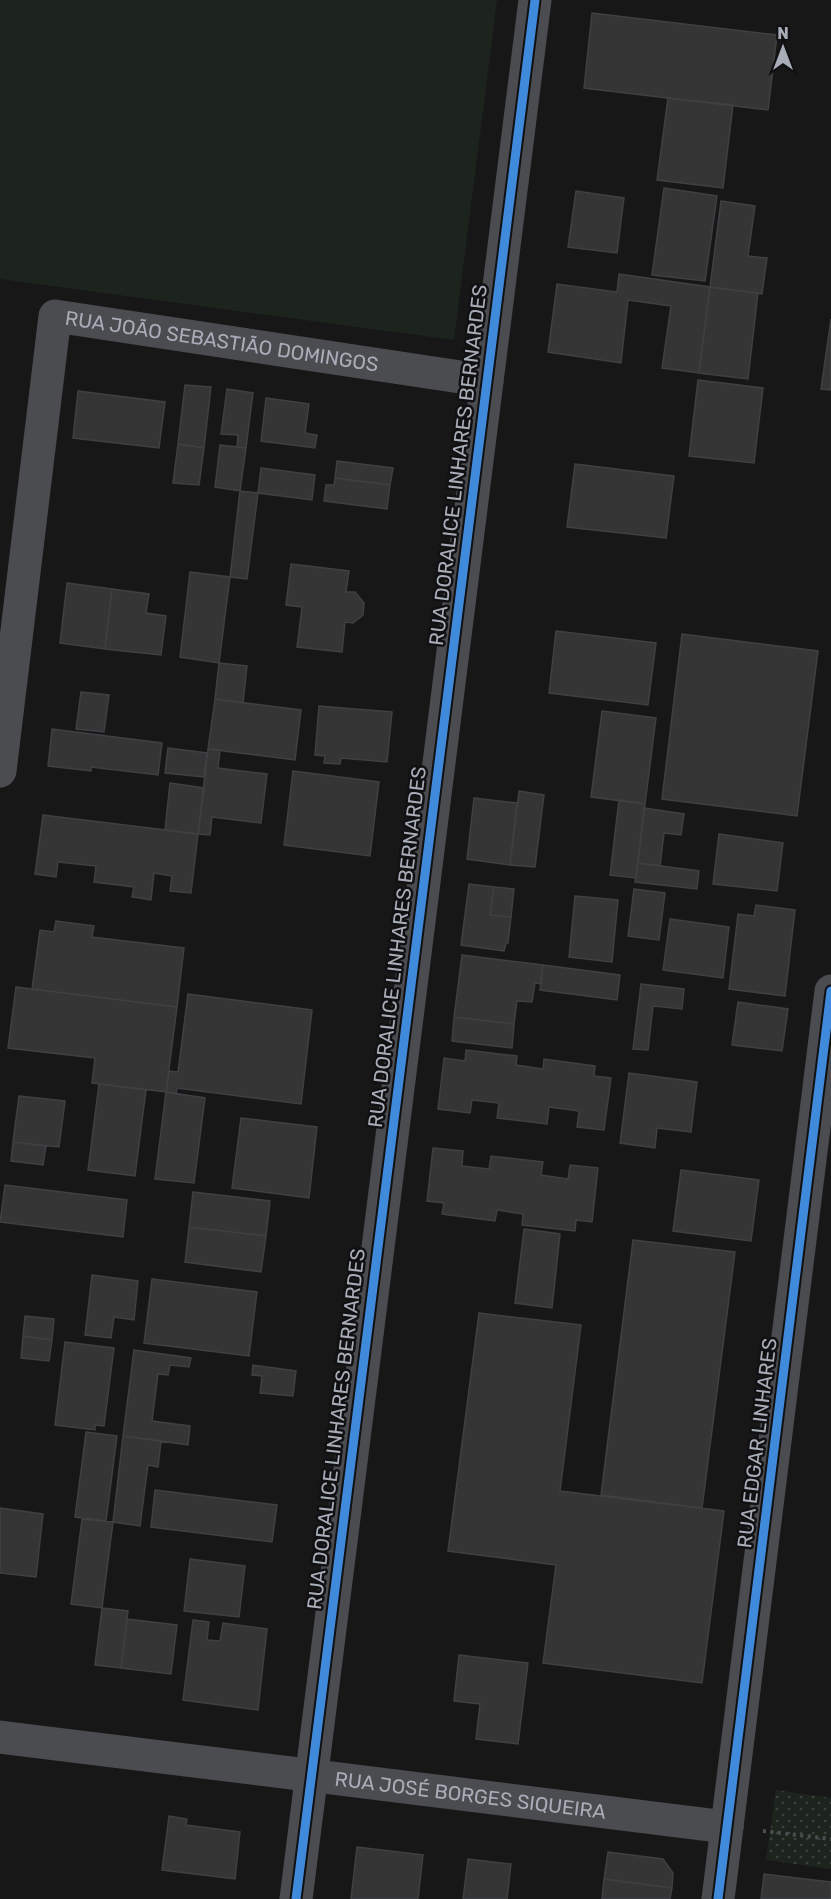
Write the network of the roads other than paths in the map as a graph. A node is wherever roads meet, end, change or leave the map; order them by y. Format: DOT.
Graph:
graph roads {
  1 [pos="535,0"];
  2 [pos="487,381"];
  3 [pos="0,771"];
  4 [pos="831,991"];
  5 [pos="0,1737"];
  6 [pos="311,1775"];
  7 [pos="727,1827"];
  8 [pos="296,1899"];
  9 [pos="718,1899"];
  1 -- 2 [label="street, RUA DORALICE LINHARES BERNARDES"];
  2 -- 3 [label="street, RUA JOÃO SEBASTIÃO DOMINGOS"];
  2 -- 6 [label="street, RUA DORALICE LINHARES BERNARDES"];
  4 -- 7 [label="street, RUA EDGAR LINHARES"];
  5 -- 6 [label="street, RUA JOSÉ BORGES SIQUEIRA"];
  6 -- 7 [label="street, RUA JOSÉ BORGES SIQUEIRA"];
  6 -- 8 [label="street, RUA DORALICE LINHARES BERNARDES"];
  7 -- 9 [label="street, RUA EDGAR LINHARES"];
}
